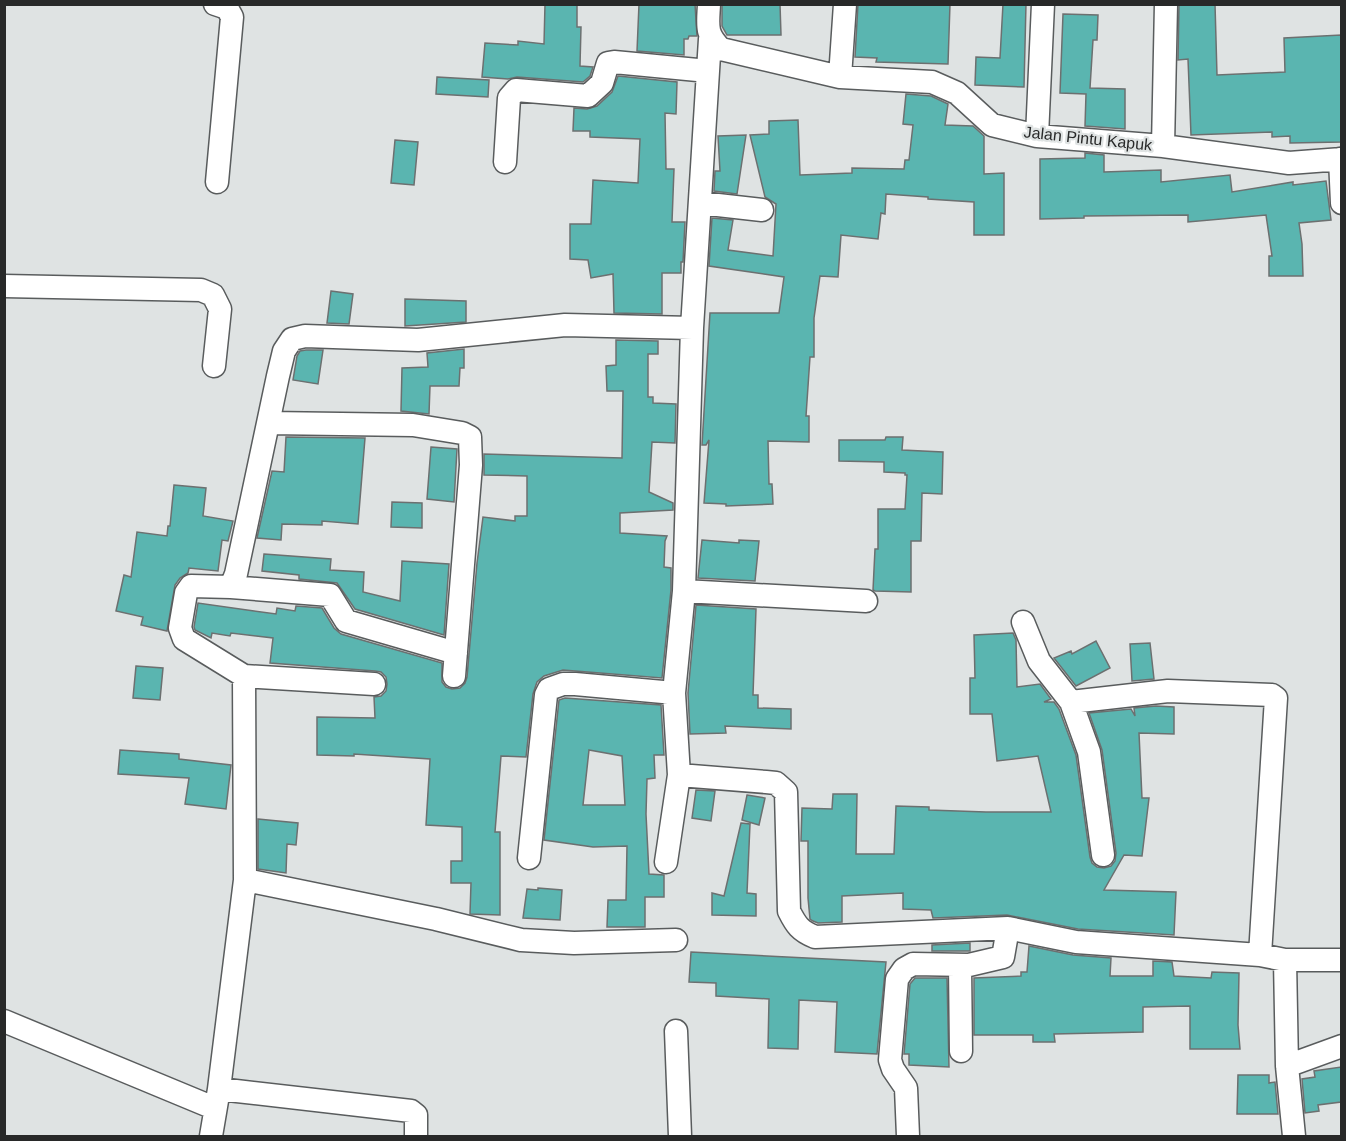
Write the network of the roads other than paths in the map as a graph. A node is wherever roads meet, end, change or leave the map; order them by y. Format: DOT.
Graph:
graph roads {
  1 [pos="215,4"];
  2 [pos="709,4"];
  3 [pos="845,4"];
  4 [pos="1043,4"];
  5 [pos="1166,4"];
  6 [pos="710,39"];
  7 [pos="708,71"];
  8 [pos="840,77"];
  9 [pos="1037,136"];
  10 [pos="1163,146"];
  11 [pos="1341,159"];
  12 [pos="505,162"];
  13 [pos="217,182"];
  14 [pos="700,203"];
  15 [pos="1341,203"];
  16 [pos="762,210"];
  17 [pos="4,286"];
  18 [pos="692,328"];
  19 [pos="213,366"];
  20 [pos="269,423"];
  21 [pos="231,587"];
  22 [pos="684,591"];
  23 [pos="867,601"];
  24 [pos="1023,622"];
  25 [pos="456,653"];
  26 [pos="244,676"];
  27 [pos="454,676"];
  28 [pos="374,684"];
  29 [pos="674,693"];
  30 [pos="1071,702"];
  31 [pos="679,775"];
  32 [pos="1103,855"];
  33 [pos="529,858"];
  34 [pos="666,862"];
  35 [pos="245,880"];
  36 [pos="1008,928"];
  37 [pos="676,940"];
  38 [pos="1260,955"];
  39 [pos="1285,960"];
  40 [pos="1341,960"];
  41 [pos="960,965"];
  42 [pos="4,1021"];
  43 [pos="676,1031"];
  44 [pos="1341,1046"];
  45 [pos="961,1051"];
  46 [pos="1287,1066"];
  47 [pos="216,1098"];
  48 [pos="211,1137"];
  49 [pos="416,1137"];
  50 [pos="680,1137"];
  51 [pos="908,1137"];
  52 [pos="1294,1137"];
  1 -- 13 [label="street"];
  2 -- 6 [label="street"];
  3 -- 8 [label="street"];
  4 -- 9 [label="street"];
  5 -- 10 [label="street"];
  6 -- 7 [label="street"];
  6 -- 8 [label="street, Jalan Pintu Kapuk"];
  7 -- 12 [label="street"];
  7 -- 14 [label="street"];
  8 -- 9 [label="street, Jalan Pintu Kapuk"];
  9 -- 10 [label="street, Jalan Pintu Kapuk"];
  10 -- 11 [label="street, Jalan Pintu Kapuk"];
  11 -- 15 [label="street"];
  14 -- 16 [label="street"];
  14 -- 18 [label="street"];
  17 -- 19 [label="street"];
  18 -- 20 [label="street"];
  18 -- 22 [label="street"];
  20 -- 21 [label="street"];
  20 -- 25 [label="street"];
  21 -- 25 [label="street"];
  21 -- 26 [label="street"];
  22 -- 23 [label="street"];
  22 -- 29 [label="street"];
  24 -- 30 [label="street"];
  25 -- 27 [label="street"];
  26 -- 28 [label="street"];
  26 -- 35 [label="street"];
  29 -- 31 [label="street"];
  29 -- 33 [label="street"];
  30 -- 32 [label="street"];
  30 -- 38 [label="street"];
  31 -- 34 [label="street"];
  31 -- 36 [label="street"];
  35 -- 37 [label="street"];
  35 -- 47 [label="street"];
  36 -- 38 [label="street"];
  36 -- 41 [label="street"];
  38 -- 39 [label="street"];
  39 -- 40 [label="street"];
  39 -- 46 [label="street"];
  41 -- 45 [label="street"];
  41 -- 51 [label="street"];
  42 -- 47 [label="street"];
  43 -- 50 [label="street"];
  44 -- 46 [label="street"];
  46 -- 52 [label="street"];
  47 -- 48 [label="street"];
  47 -- 49 [label="street"];
}
